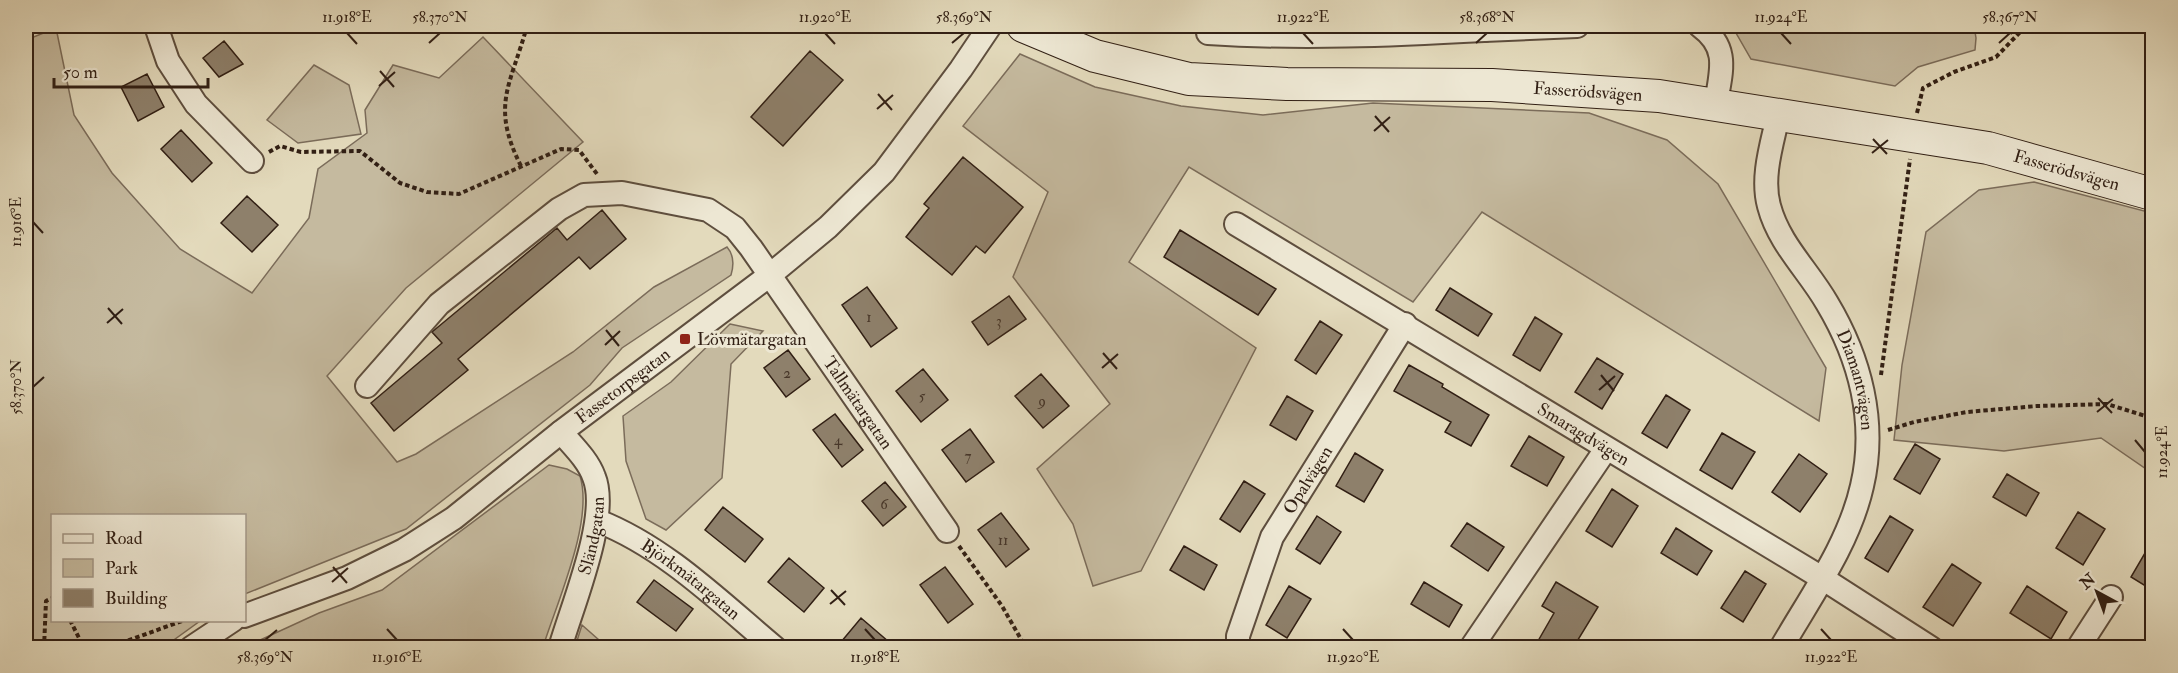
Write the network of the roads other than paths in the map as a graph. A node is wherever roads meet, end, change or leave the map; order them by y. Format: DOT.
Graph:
graph roads {
  1 [pos="156,26"];
  2 [pos="990,26"];
  3 [pos="1023,26"];
  4 [pos="1577,26"];
  5 [pos="1701,26"];
  6 [pos="1484,28"];
  7 [pos="1208,33"];
  8 [pos="1716,104"];
  9 [pos="1778,116"];
  10 [pos="252,161"];
  11 [pos="2152,194"];
  12 [pos="1236,224"];
  13 [pos="770,275"];
  14 [pos="1405,324"];
  15 [pos="367,386"];
  16 [pos="561,432"];
  17 [pos="1606,449"];
  18 [pos="598,521"];
  19 [pos="947,531"];
  20 [pos="1822,578"];
  21 [pos="2111,597"];
  22 [pos="246,615"];
  23 [pos="231,622"];
  24 [pos="191,648"];
  25 [pos="560,648"];
  26 [pos="775,648"];
  27 [pos="1238,648"];
  28 [pos="1472,648"];
  29 [pos="1781,648"];
  30 [pos="1931,648"];
  31 [pos="2078,648"];
  1 -- 10 [label="street"];
  2 -- 13 [label="street, Fassetorpsgatan"];
  3 -- 8 [label="street, Fasserödsvägen"];
  4 -- 6 [label="street"];
  5 -- 8 [label="street"];
  6 -- 7 [label="street"];
  8 -- 9 [label="street, Fasserödsvägen"];
  9 -- 11 [label="street, Fasserödsvägen"];
  9 -- 20 [label="street, Diamantvägen"];
  12 -- 14 [label="street, Smaragdvägen"];
  13 -- 15 [label="street"];
  13 -- 16 [label="street, Fassetorpsgatan"];
  13 -- 19 [label="street, Tallmätargatan"];
  14 -- 17 [label="street, Smaragdvägen"];
  14 -- 27 [label="street, Opalvägen"];
  16 -- 18 [label="street, Sländgatan"];
  16 -- 22 [label="street, Fassetorpsgatan"];
  17 -- 20 [label="street, Smaragdvägen"];
  17 -- 28 [label="street"];
  18 -- 25 [label="street, Sländgatan"];
  18 -- 26 [label="street, Björkmätargatan"];
  20 -- 29 [label="street, Diamantvägen"];
  20 -- 30 [label="street, Smaragdvägen"];
  21 -- 31 [label="street"];
  23 -- 24 [label="street"];
}
